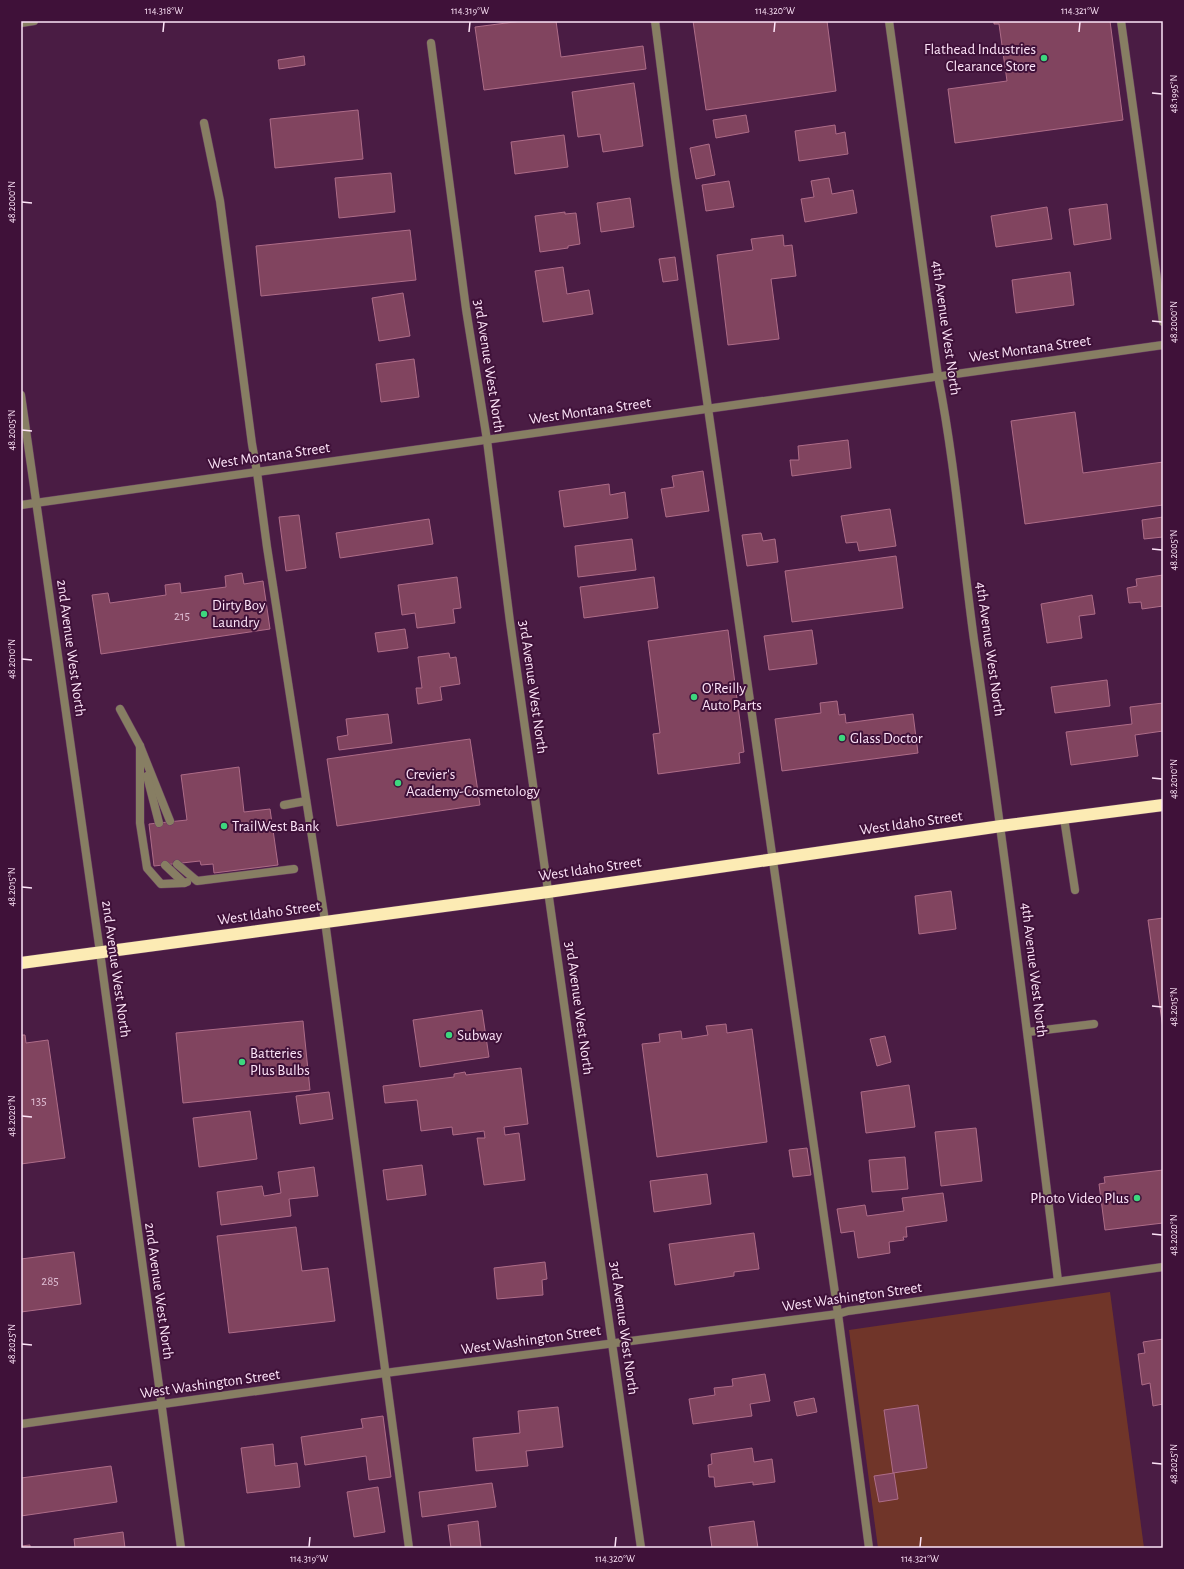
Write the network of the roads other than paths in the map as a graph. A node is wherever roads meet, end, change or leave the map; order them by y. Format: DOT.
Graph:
graph roads {
  1 [pos="34,21"];
  2 [pos="655,21"];
  3 [pos="889,21"];
  4 [pos="1121,21"];
  5 [pos="21,23"];
  6 [pos="431,43"];
  7 [pos="204,123"];
  8 [pos="1163,322"];
  9 [pos="1163,345"];
  10 [pos="938,376"];
  11 [pos="21,395"];
  12 [pos="708,408"];
  13 [pos="487,440"];
  14 [pos="257,472"];
  15 [pos="36,503"];
  16 [pos="21,505"];
  17 [pos="120,709"];
  18 [pos="140,746"];
  19 [pos="306,802"];
  20 [pos="284,805"];
  21 [pos="1163,805"];
  22 [pos="1064,818"];
  23 [pos="170,821"];
  24 [pos="159,823"];
  25 [pos="1001,826"];
  26 [pos="772,859"];
  27 [pos="177,864"];
  28 [pos="165,865"];
  29 [pos="294,869"];
  30 [pos="197,881"];
  31 [pos="184,883"];
  32 [pos="1075,890"];
  33 [pos="548,892"];
  34 [pos="325,921"];
  35 [pos="100,952"];
  36 [pos="21,963"];
  37 [pos="1094,1024"];
  38 [pos="1028,1032"];
  39 [pos="1163,1266"];
  40 [pos="1058,1282"];
  41 [pos="838,1314"];
  42 [pos="612,1343"];
  43 [pos="385,1373"];
  44 [pos="161,1405"];
  45 [pos="21,1424"];
  46 [pos="181,1548"];
  47 [pos="409,1548"];
  48 [pos="641,1548"];
  49 [pos="870,1548"];
  1 -- 5 [label="street"];
  2 -- 12 [label="street"];
  3 -- 10 [label="street, 4th Avenue West North"];
  4 -- 8 [label="street"];
  6 -- 13 [label="street, 3rd Avenue West North"];
  7 -- 14 [label="street"];
  9 -- 10 [label="street, West Montana Street"];
  10 -- 12 [label="street, West Montana Street"];
  10 -- 25 [label="street, 4th Avenue West North"];
  11 -- 15 [label="street, 2nd Avenue West North"];
  12 -- 13 [label="street, West Montana Street"];
  12 -- 26 [label="street"];
  13 -- 14 [label="street, West Montana Street"];
  13 -- 33 [label="street, 3rd Avenue West North"];
  14 -- 15 [label="street, West Montana Street"];
  14 -- 19 [label="street"];
  15 -- 16 [label="street, West Montana Street"];
  15 -- 35 [label="street, 2nd Avenue West North"];
  17 -- 18 [label="street"];
  18 -- 23 [label="street"];
  18 -- 24 [label="street"];
  18 -- 31 [label="street"];
  19 -- 20 [label="street"];
  19 -- 34 [label="street"];
  21 -- 22 [label="highway, West Idaho Street"];
  22 -- 25 [label="highway, West Idaho Street"];
  22 -- 32 [label="street"];
  25 -- 26 [label="highway, West Idaho Street"];
  25 -- 38 [label="street, 4th Avenue West North"];
  26 -- 33 [label="highway, West Idaho Street"];
  26 -- 41 [label="street"];
  27 -- 30 [label="street"];
  28 -- 31 [label="street"];
  29 -- 30 [label="street"];
  30 -- 31 [label="street"];
  33 -- 34 [label="highway, West Idaho Street"];
  33 -- 42 [label="street, 3rd Avenue West North"];
  34 -- 35 [label="highway, West Idaho Street"];
  34 -- 43 [label="street"];
  35 -- 36 [label="highway, West Idaho Street"];
  35 -- 44 [label="street, 2nd Avenue West North"];
  37 -- 38 [label="street"];
  38 -- 40 [label="street, 4th Avenue West North"];
  39 -- 40 [label="street, West Washington Street"];
  40 -- 41 [label="street, West Washington Street"];
  41 -- 42 [label="street, West Washington Street"];
  41 -- 49 [label="street"];
  42 -- 43 [label="street, West Washington Street"];
  42 -- 48 [label="street, 3rd Avenue West North"];
  43 -- 44 [label="street, West Washington Street"];
  43 -- 47 [label="street"];
  44 -- 45 [label="street, West Washington Street"];
  44 -- 46 [label="street, 2nd Avenue West North"];
}
